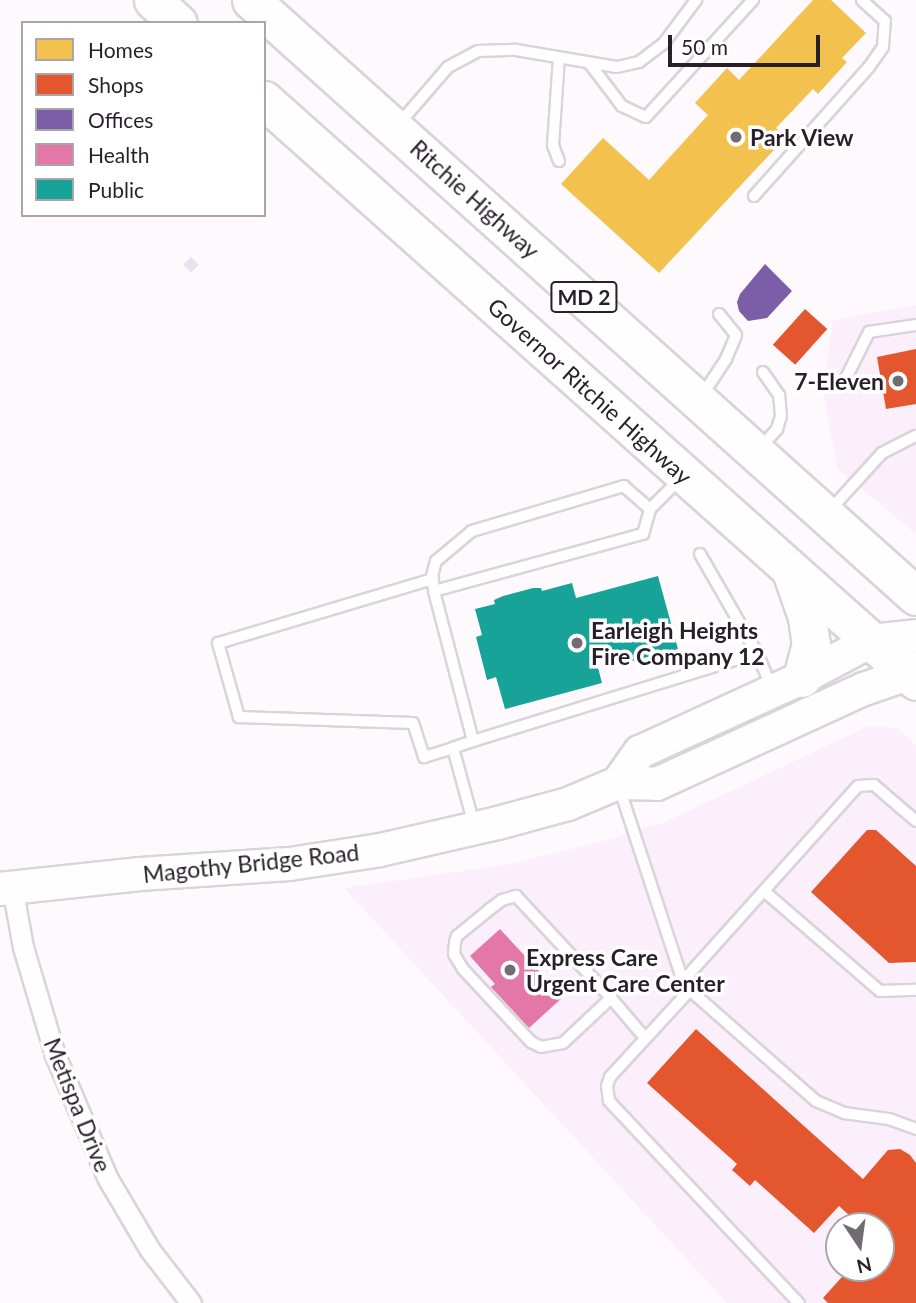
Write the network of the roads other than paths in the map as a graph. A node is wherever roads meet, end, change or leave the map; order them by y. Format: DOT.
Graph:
graph roads {
  1 [pos="153,0"];
  2 [pos="251,0"];
  3 [pos="696,0"];
  4 [pos="753,0"];
  5 [pos="862,0"];
  6 [pos="176,21"];
  7 [pos="559,58"];
  8 [pos="590,64"];
  9 [pos="266,102"];
  10 [pos="396,128"];
  11 [pos="559,161"];
  12 [pos="754,196"];
  13 [pos="719,314"];
  14 [pos="916,325"];
  15 [pos="764,372"];
  16 [pos="845,380"];
  17 [pos="699,401"];
  18 [pos="916,436"];
  19 [pos="756,452"];
  20 [pos="684,475"];
  21 [pos="650,509"];
  22 [pos="825,514"];
  23 [pos="700,554"];
  24 [pos="791,570"];
  25 [pos="432,579"];
  26 [pos="435,591"];
  27 [pos="916,596"];
  28 [pos="916,636"];
  29 [pos="871,641"];
  30 [pos="757,653"];
  31 [pos="913,674"];
  32 [pos="787,684"];
  33 [pos="473,741"];
  34 [pos="453,748"];
  35 [pos="618,783"];
  36 [pos="916,821"];
  37 [pos="475,828"];
  38 [pos="6,888"];
  39 [pos="764,891"];
  40 [pos="682,982"];
  41 [pos="690,990"];
  42 [pos="916,990"];
  43 [pos="611,998"];
  44 [pos="645,1038"];
  45 [pos="916,1129"];
  46 [pos="191,1303"];
  47 [pos="799,1303"];
  1 -- 6 [label="highway"];
  2 -- 10 [label="highway, Ritchie Highway / MD 2"];
  3 -- 8 [label="lane"];
  4 -- 8 [label="lane"];
  5 -- 12 [label="lane"];
  7 -- 8 [label="lane"];
  7 -- 10 [label="lane"];
  7 -- 11 [label="lane"];
  9 -- 20 [label="highway, Governor Ritchie Highway / MD 2"];
  10 -- 17 [label="highway, Ritchie Highway / MD 2"];
  13 -- 17 [label="lane"];
  14 -- 16 [label="lane"];
  15 -- 19 [label="lane"];
  17 -- 19 [label="highway, Ritchie Highway / MD 2"];
  18 -- 22 [label="lane"];
  19 -- 22 [label="highway, Ritchie Highway / MD 2"];
  20 -- 21 [label="lane"];
  20 -- 24 [label="highway, Governor Ritchie Highway / MD 2"];
  21 -- 25 [label="lane"];
  21 -- 26 [label="lane"];
  22 -- 27 [label="highway, Ritchie Highway / MD 2"];
  23 -- 30 [label="lane"];
  24 -- 29 [label="highway, Governor Ritchie Highway / MD 2"];
  24 -- 32 [label="highway"];
  25 -- 26 [label="lane"];
  25 -- 34 [label="lane"];
  26 -- 33 [label="lane"];
  28 -- 29 [label="main road"];
  29 -- 31 [label="highway, Governor Ritchie Highway / MD 2"];
  29 -- 32 [label="main road"];
  30 -- 32 [label="lane"];
  30 -- 33 [label="lane"];
  31 -- 35 [label="main road, Magothy Bridge Road"];
  32 -- 35 [label="main road"];
  33 -- 34 [label="lane"];
  34 -- 37 [label="lane"];
  35 -- 37 [label="main road, Magothy Bridge Road"];
  35 -- 40 [label="lane"];
  36 -- 39 [label="lane"];
  37 -- 38 [label="main road, Magothy Bridge Road"];
  38 -- 46 [label="street, Metispa Drive"];
  39 -- 40 [label="lane"];
  39 -- 42 [label="lane"];
  40 -- 41 [label="lane"];
  41 -- 44 [label="lane"];
  41 -- 45 [label="lane"];
  43 -- 43 [label="lane"];
  43 -- 44 [label="lane"];
  44 -- 47 [label="lane"];
}
